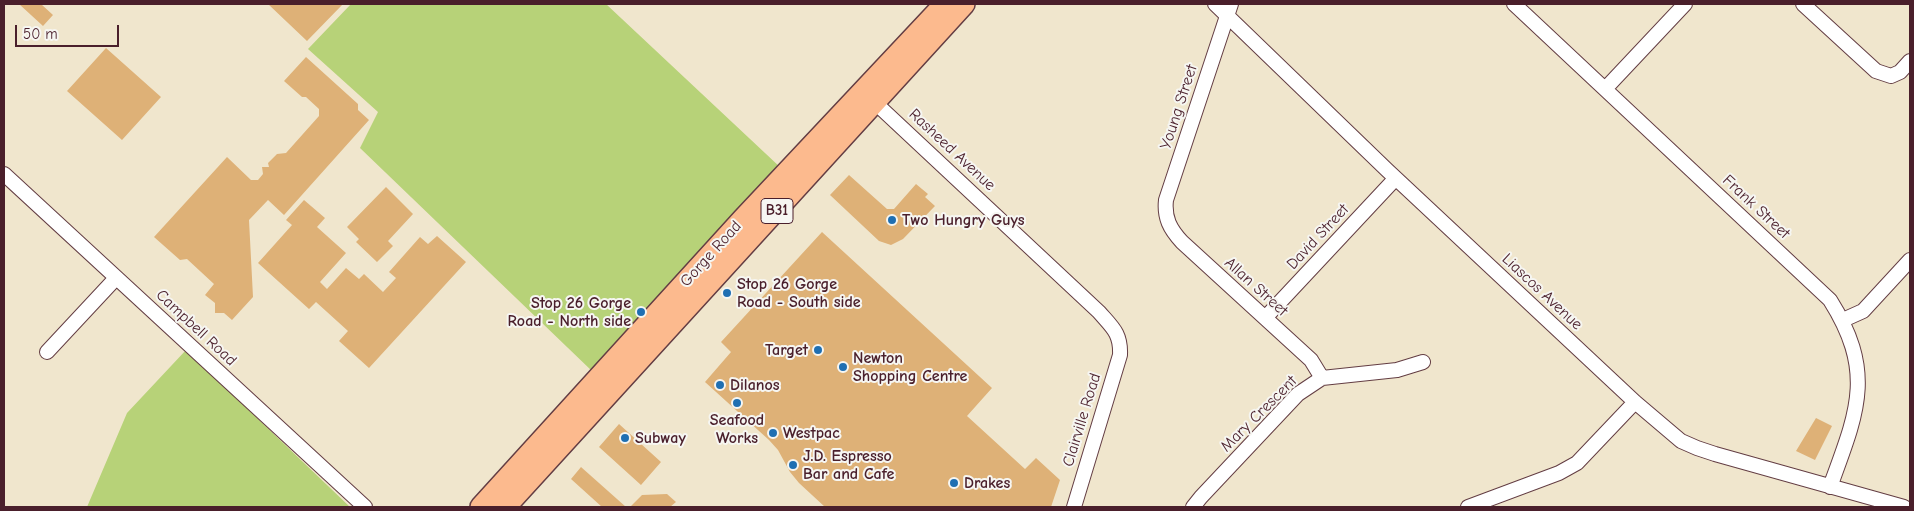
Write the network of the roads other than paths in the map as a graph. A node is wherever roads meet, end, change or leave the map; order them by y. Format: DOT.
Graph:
graph roads {
  1 [pos="945,4"];
  2 [pos="964,4"];
  3 [pos="1214,4"];
  4 [pos="1514,4"];
  5 [pos="1685,4"];
  6 [pos="1802,4"];
  7 [pos="1229,10"];
  8 [pos="1910,61"];
  9 [pos="1605,89"];
  10 [pos="868,97"];
  11 [pos="4,174"];
  12 [pos="1395,179"];
  13 [pos="1167,221"];
  14 [pos="1910,260"];
  15 [pos="116,278"];
  16 [pos="674,295"];
  17 [pos="1265,318"];
  18 [pos="678,319"];
  19 [pos="1843,320"];
  20 [pos="1120,342"];
  21 [pos="47,352"];
  22 [pos="1423,362"];
  23 [pos="1322,378"];
  24 [pos="608,395"];
  25 [pos="580,398"];
  26 [pos="1635,402"];
  27 [pos="1830,487"];
  28 [pos="499,504"];
  29 [pos="1485,504"];
  30 [pos="1886,505"];
  31 [pos="365,507"];
  32 [pos="1074,507"];
  33 [pos="1193,507"];
  34 [pos="1468,507"];
  35 [pos="1904,507"];
  1 -- 10 [label="main road, Gorge Road / B31"];
  2 -- 10 [label="main road, Gorge Road / B31"];
  3 -- 7 [label="street, Liascos Avenue"];
  4 -- 9 [label="street, Frank Street"];
  5 -- 9 [label="street"];
  6 -- 8 [label="street"];
  7 -- 12 [label="street, Liascos Avenue"];
  7 -- 13 [label="street, Young Street"];
  9 -- 19 [label="street, Frank Street"];
  10 -- 16 [label="main road, Gorge Road / B31"];
  10 -- 18 [label="main road, Gorge Road / B31"];
  10 -- 20 [label="street, Rasheed Avenue"];
  11 -- 15 [label="street, Campbell Road"];
  12 -- 17 [label="street, David Street"];
  12 -- 26 [label="street, Liascos Avenue"];
  13 -- 17 [label="street, Allan Street"];
  14 -- 19 [label="street"];
  15 -- 21 [label="street"];
  15 -- 31 [label="street, Campbell Road"];
  16 -- 18 [label="main road"];
  16 -- 25 [label="main road, Gorge Road / B31"];
  17 -- 23 [label="street, Allan Street"];
  18 -- 24 [label="main road, Gorge Road / B31"];
  19 -- 27 [label="street, Frank Street"];
  20 -- 32 [label="street, Clairville Road"];
  22 -- 23 [label="street, Mary Crescent"];
  23 -- 33 [label="street, Mary Crescent"];
  24 -- 25 [label="main road"];
  24 -- 28 [label="main road, Gorge Road / B31"];
  25 -- 28 [label="main road, Gorge Road / B31"];
  26 -- 27 [label="street, Liascos Avenue"];
  26 -- 29 [label="street"];
  27 -- 30 [label="street, Liascos Avenue"];
  29 -- 34 [label="street"];
  30 -- 35 [label="street, Liascos Avenue"];
}
